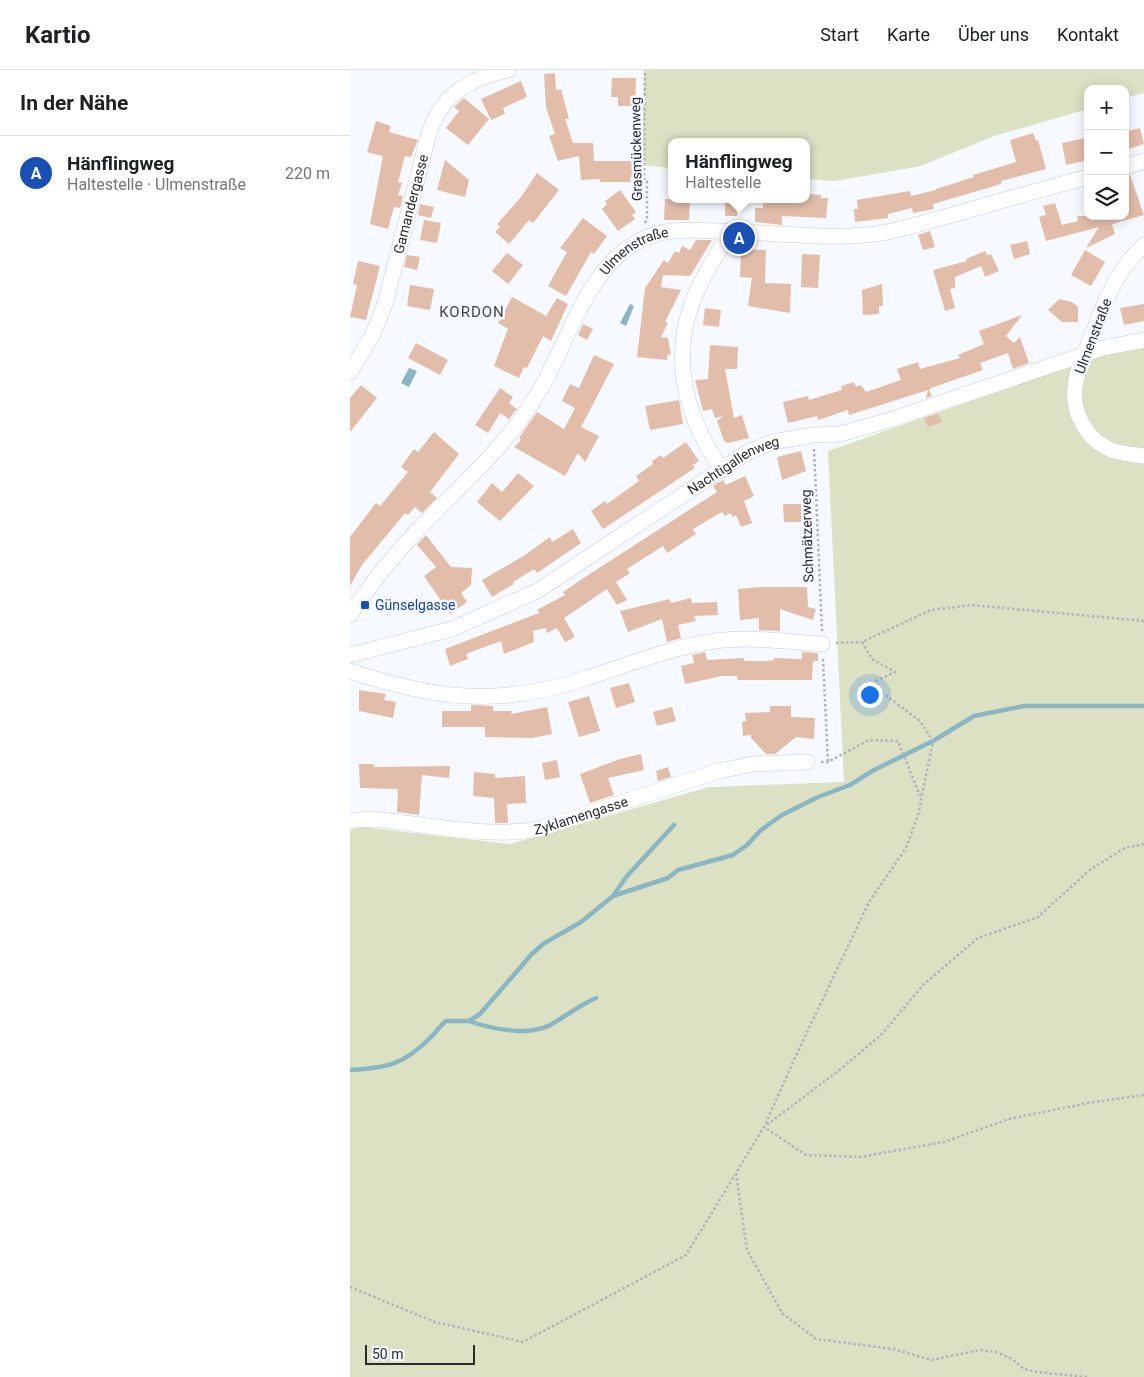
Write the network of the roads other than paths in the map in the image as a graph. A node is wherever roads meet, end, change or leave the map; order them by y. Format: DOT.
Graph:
graph roads {
  1 [pos="508,70"];
  2 [pos="1144,161"];
  3 [pos="1129,166"];
  4 [pos="1084,178"];
  5 [pos="731,231"];
  6 [pos="1144,244"];
  7 [pos="1144,340"];
  8 [pos="1084,356"];
  9 [pos="350,372"];
  10 [pos="1144,456"];
  11 [pos="722,469"];
  12 [pos="350,615"];
  13 [pos="822,644"];
  14 [pos="350,655"];
  15 [pos="350,672"];
  16 [pos="807,762"];
  17 [pos="350,821"];
  1 -- 9 [label="street, Gamandergasse"];
  2 -- 3 [label="street"];
  4 -- 5 [label="street, Ulmenstraße"];
  5 -- 11 [label="street"];
  5 -- 12 [label="street, Ulmenstraße"];
  6 -- 8 [label="street, Ulmenstraße"];
  7 -- 8 [label="street, Nachtigallenweg"];
  8 -- 10 [label="street, Ulmenstraße"];
  8 -- 11 [label="street, Nachtigallenweg"];
  11 -- 14 [label="street, Nachtigallenweg"];
  13 -- 15 [label="street"];
  16 -- 17 [label="street, Zyklamengasse"];
}
